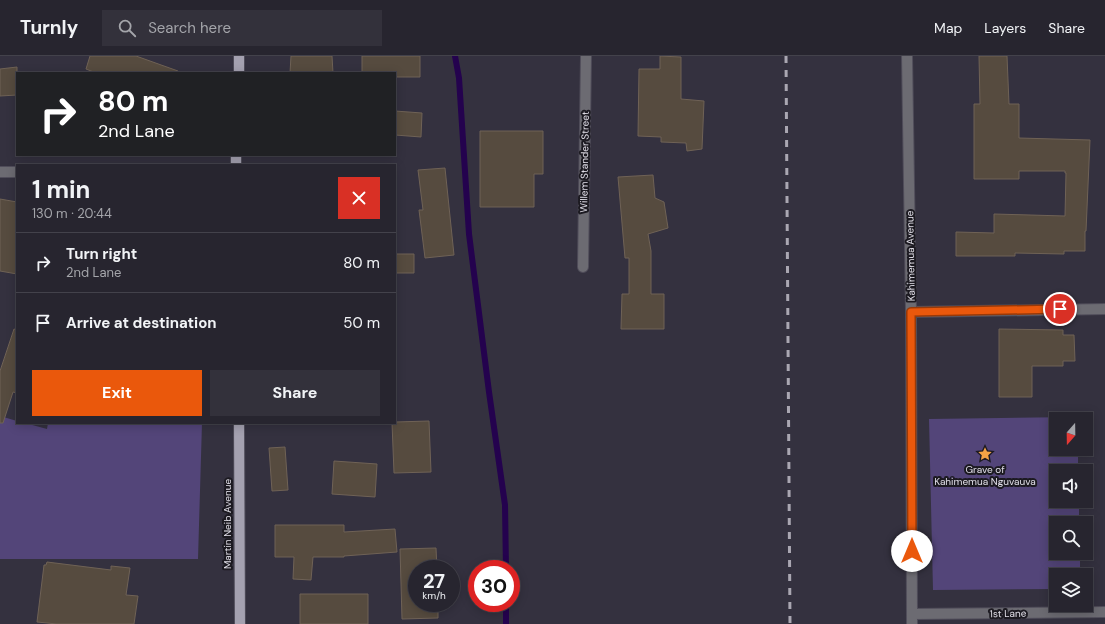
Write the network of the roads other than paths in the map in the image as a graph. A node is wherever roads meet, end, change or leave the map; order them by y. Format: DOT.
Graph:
graph roads {
  1 [pos="239,56"];
  2 [pos="586,56"];
  3 [pos="906,56"];
  4 [pos="239,72"];
  5 [pos="0,172"];
  6 [pos="16,172"];
  7 [pos="583,267"];
  8 [pos="1105,309"];
  9 [pos="911,312"];
  10 [pos="239,424"];
  11 [pos="1105,612"];
  12 [pos="912,619"];
  13 [pos="240,624"];
  1 -- 4 [label="main road"];
  2 -- 7 [label="street, Willem Stander Street"];
  3 -- 9 [label="street, Kahimemua Avenue"];
  5 -- 6 [label="street"];
  8 -- 9 [label="street"];
  9 -- 12 [label="street, Kahimemua Avenue"];
  10 -- 13 [label="main road, Martin Neib Avenue"];
  11 -- 12 [label="street, 1st Lane"];
}
